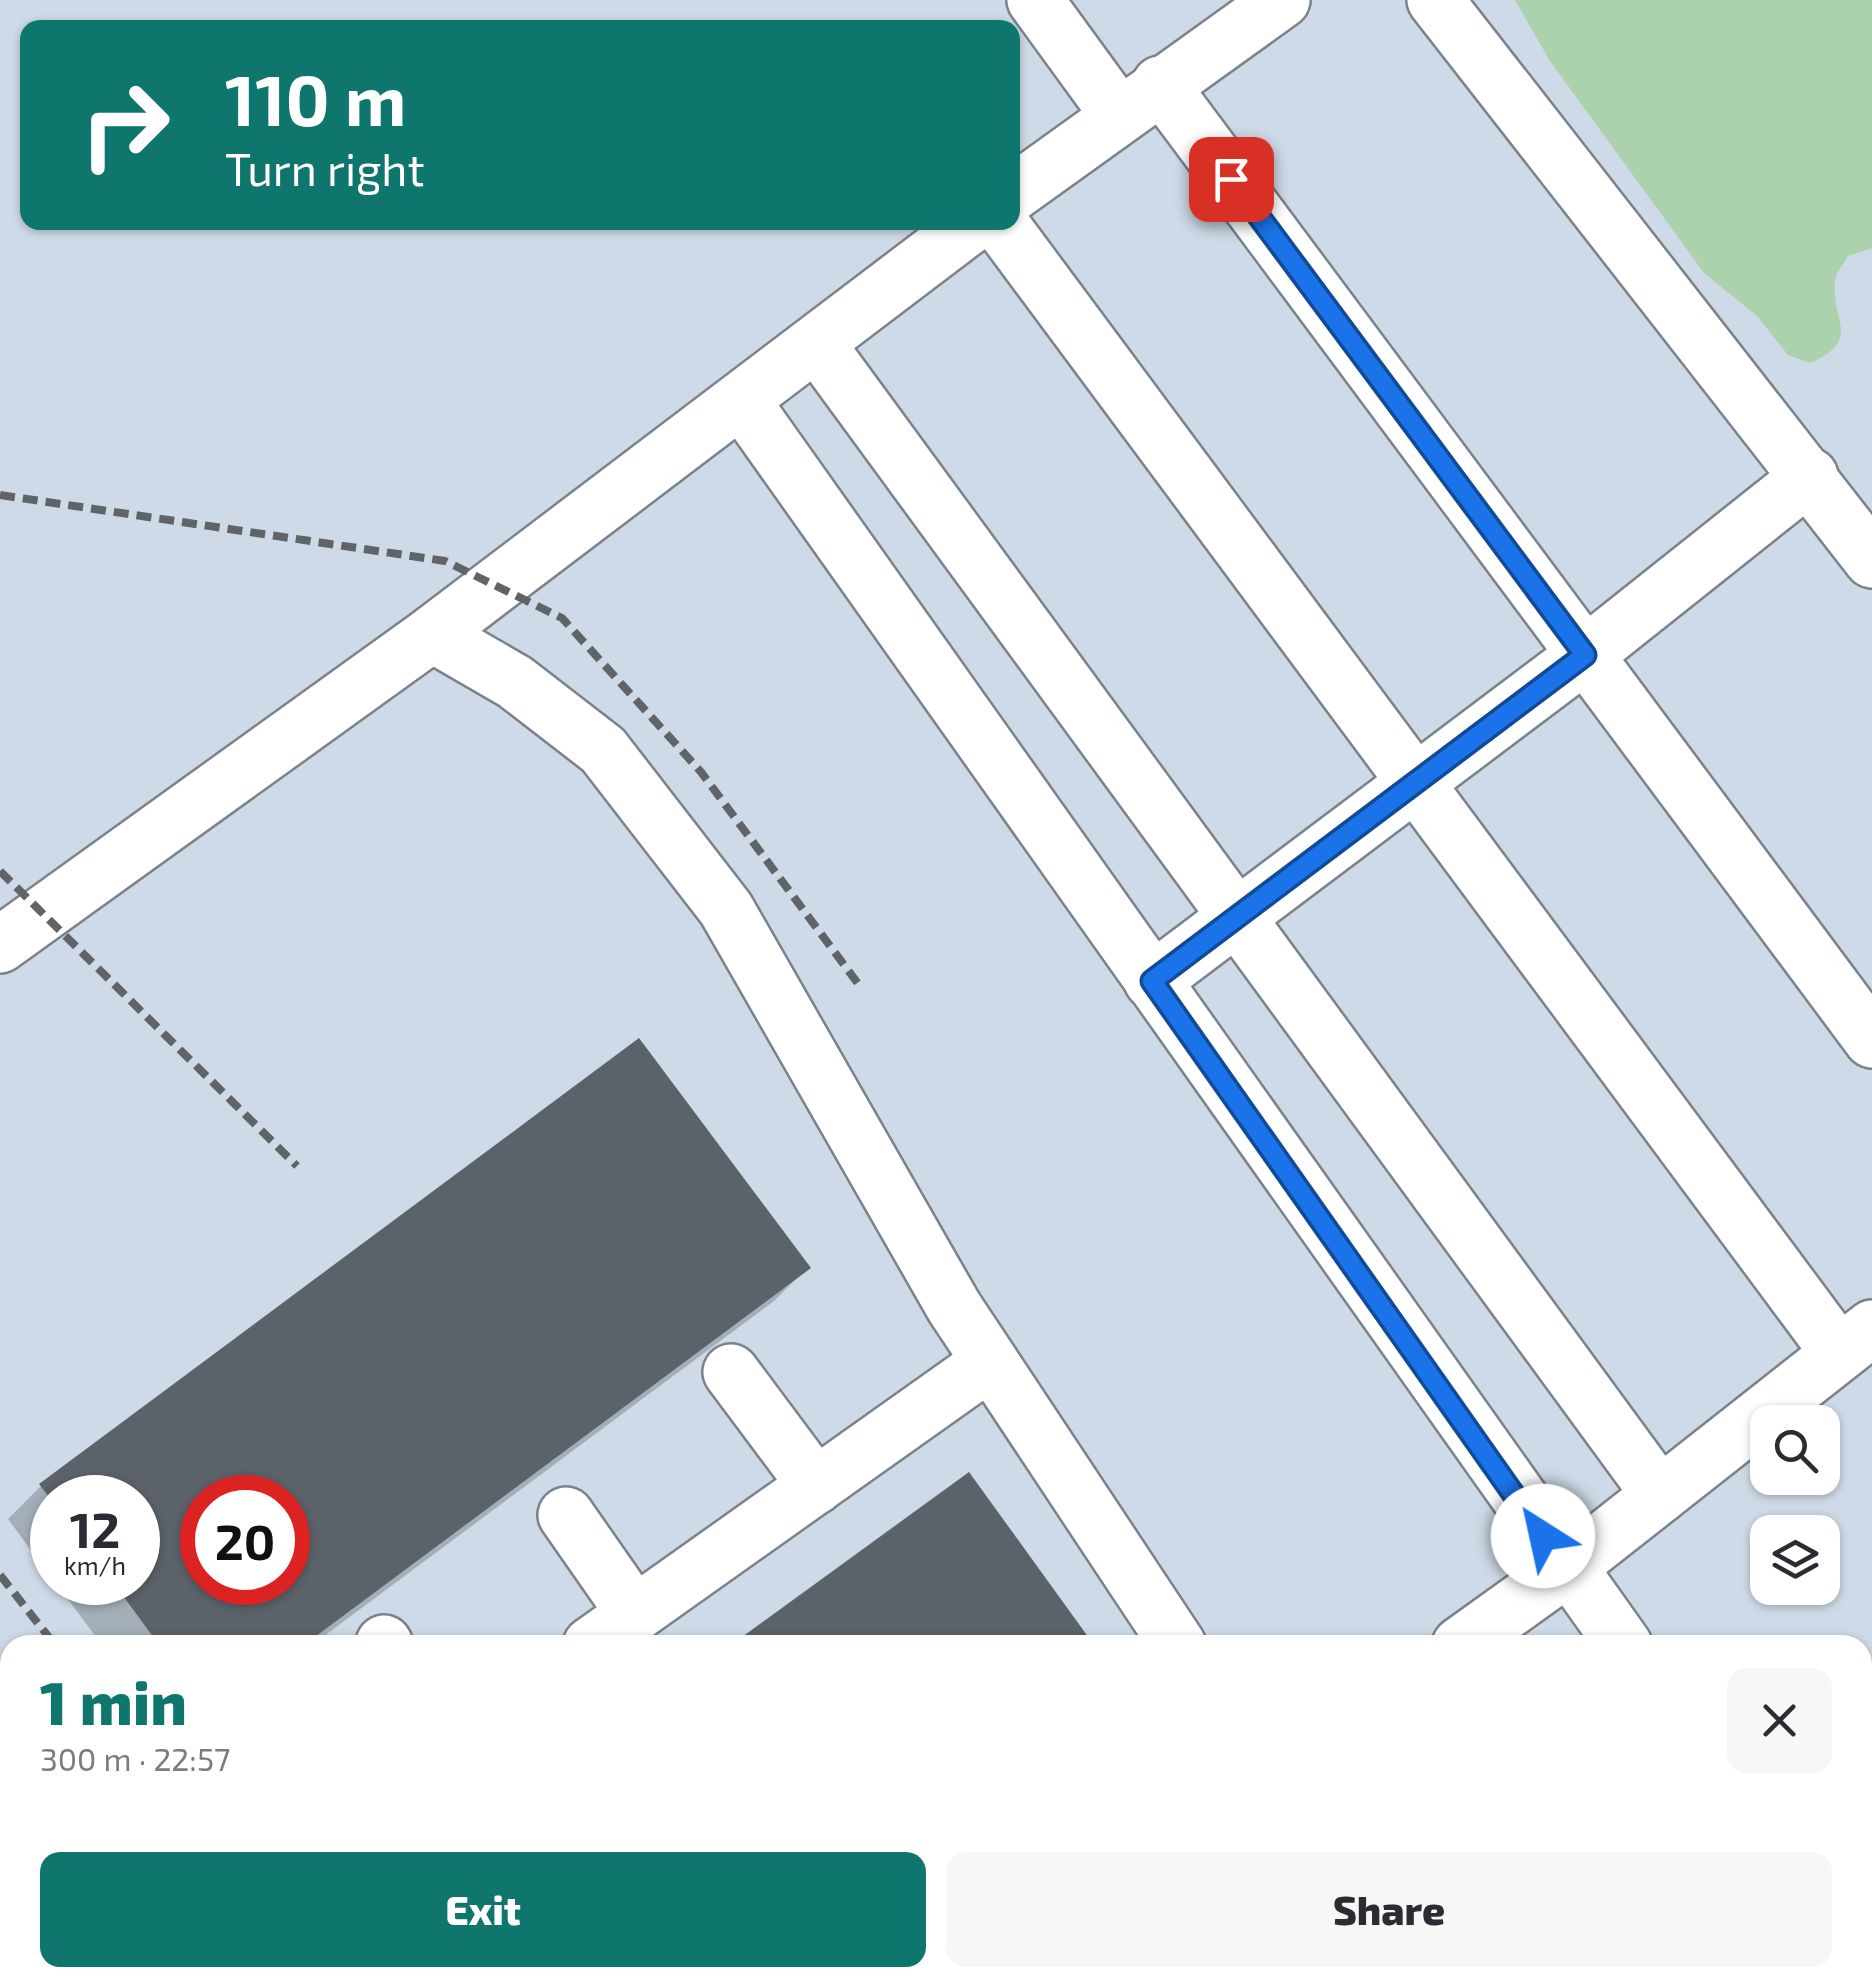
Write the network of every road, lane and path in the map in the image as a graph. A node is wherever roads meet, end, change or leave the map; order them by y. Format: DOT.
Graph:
graph roads {
  1 [pos="1035,0"];
  2 [pos="1282,0"];
  3 [pos="1435,0"];
  4 [pos="1139,99"];
  5 [pos="1020,188"];
  6 [pos="965,230"];
  7 [pos="1005,230"];
  8 [pos="817,344"];
  9 [pos="742,401"];
  10 [pos="1810,476"];
  11 [pos="1872,560"];
  12 [pos="432,634"];
  13 [pos="1585,655"];
  14 [pos="1415,782"];
  15 [pos="1238,918"];
  16 [pos="0,944"];
  17 [pos="1152,981"];
  18 [pos="1872,1040"];
  19 [pos="1856,1341"];
  20 [pos="990,1362"];
  21 [pos="731,1372"];
  22 [pos="816,1486"];
  23 [pos="1660,1495"];
  24 [pos="566,1515"];
  25 [pos="1566,1569"];
  26 [pos="635,1614"];
  27 [pos="605,1635"];
  28 [pos="1171,1635"];
  29 [pos="1474,1635"];
  30 [pos="1616,1635"];
  1 -- 4 [label="lane"];
  2 -- 4 [label="lane"];
  3 -- 10 [label="lane"];
  4 -- 5 [label="lane"];
  4 -- 13 [label="lane"];
  6 -- 8 [label="lane"];
  7 -- 14 [label="lane"];
  8 -- 9 [label="lane"];
  8 -- 15 [label="lane"];
  9 -- 12 [label="lane"];
  9 -- 17 [label="lane"];
  10 -- 11 [label="lane"];
  10 -- 13 [label="lane"];
  12 -- 16 [label="lane"];
  12 -- 20 [label="lane"];
  13 -- 14 [label="lane"];
  13 -- 18 [label="lane"];
  14 -- 15 [label="lane"];
  14 -- 19 [label="lane"];
  15 -- 17 [label="lane"];
  15 -- 23 [label="lane"];
  17 -- 25 [label="lane"];
  19 -- 23 [label="lane"];
  20 -- 22 [label="lane"];
  20 -- 28 [label="lane"];
  21 -- 22 [label="lane"];
  22 -- 26 [label="lane"];
  23 -- 25 [label="lane"];
  24 -- 26 [label="lane"];
  25 -- 29 [label="lane"];
  25 -- 30 [label="lane"];
  26 -- 27 [label="lane"];
}
